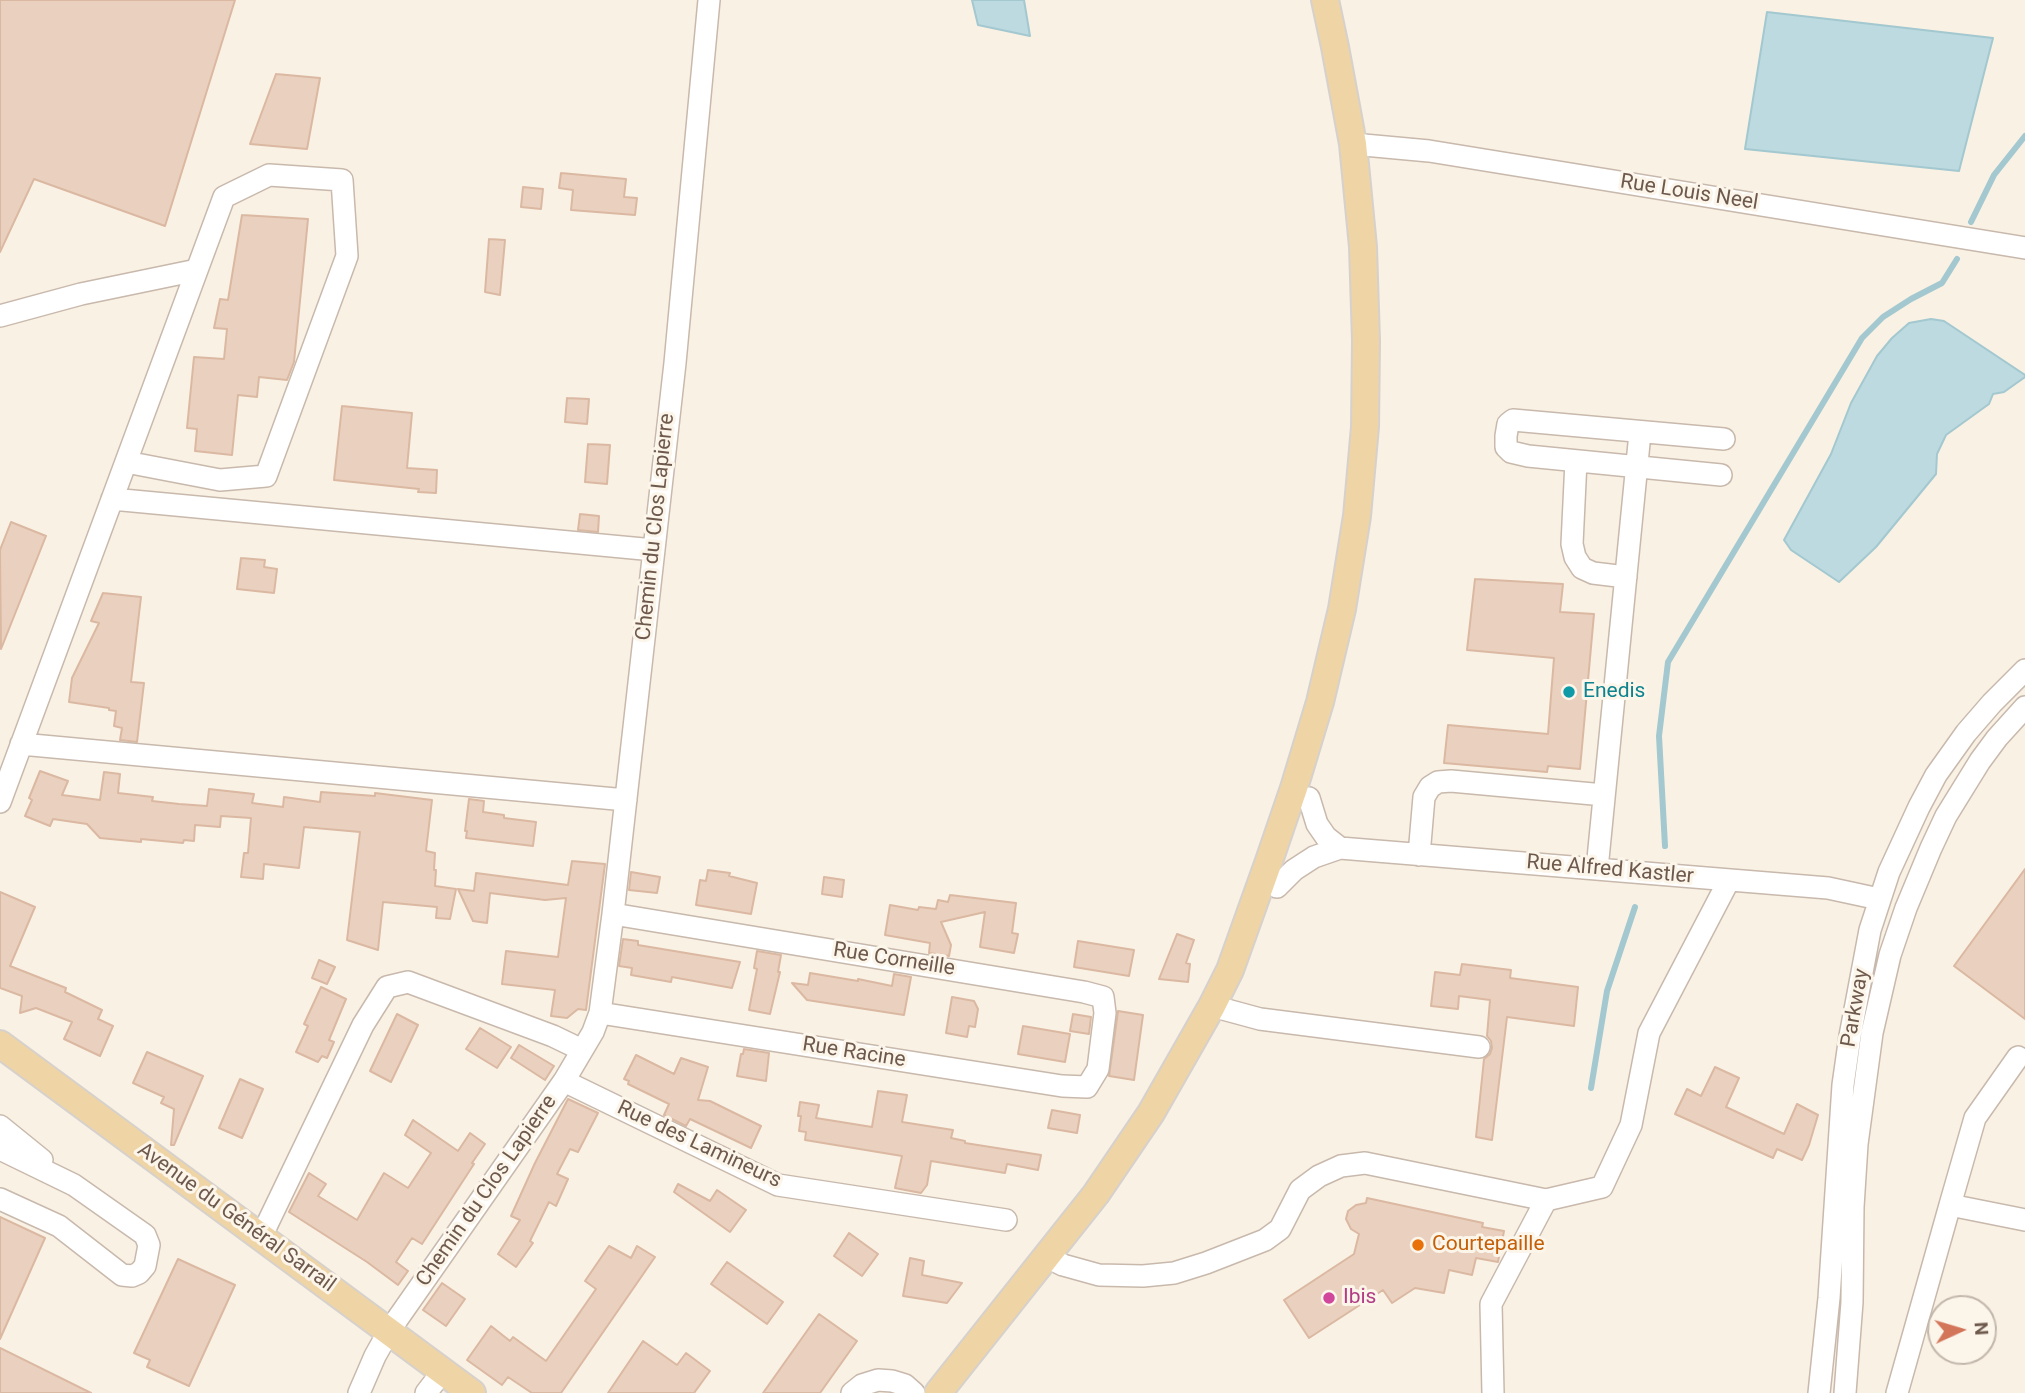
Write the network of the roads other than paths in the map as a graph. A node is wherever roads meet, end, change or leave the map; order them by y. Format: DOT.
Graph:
graph roads {
  1 [pos="709,0"];
  2 [pos="1325,0"];
  3 [pos="1342,0"];
  4 [pos="1361,145"];
  5 [pos="2025,248"];
  6 [pos="197,270"];
  7 [pos="0,316"];
  8 [pos="1640,433"];
  9 [pos="1724,439"];
  10 [pos="1576,461"];
  11 [pos="126,462"];
  12 [pos="1637,467"];
  13 [pos="1721,475"];
  14 [pos="112,499"];
  15 [pos="654,550"];
  16 [pos="1626,577"];
  17 [pos="2025,670"];
  18 [pos="2025,707"];
  19 [pos="22,744"];
  20 [pos="1604,795"];
  21 [pos="1309,798"];
  22 [pos="626,800"];
  23 [pos="0,802"];
  24 [pos="1340,848"];
  25 [pos="1419,855"];
  26 [pos="1597,869"];
  27 [pos="1730,880"];
  28 [pos="1277,887"];
  29 [pos="1879,899"];
  30 [pos="613,914"];
  31 [pos="1230,970"];
  32 [pos="1212,1006"];
  33 [pos="600,1013"];
  34 [pos="0,1044"];
  35 [pos="1479,1047"];
  36 [pos="582,1050"];
  37 [pos="2018,1057"];
  38 [pos="1098,1069"];
  39 [pos="564,1081"];
  40 [pos="0,1126"];
  41 [pos="0,1149"];
  42 [pos="74,1185"];
  43 [pos="0,1199"];
  44 [pos="1546,1200"];
  45 [pos="1950,1205"];
  46 [pos="1006,1220"];
  47 [pos="2025,1220"];
  48 [pos="261,1237"];
  49 [pos="1047,1257"];
  50 [pos="389,1331"];
  51 [pos="443,1371"];
  52 [pos="359,1393"];
  53 [pos="426,1393"];
  54 [pos="472,1393"];
  55 [pos="852,1393"];
  56 [pos="914,1393"];
  57 [pos="938,1393"];
  58 [pos="1493,1393"];
  59 [pos="1819,1393"];
  60 [pos="1845,1393"];
  61 [pos="1897,1393"];
  1 -- 15 [label="street, Chemin du Clos Lapierre"];
  2 -- 4 [label="main road"];
  3 -- 4 [label="main road"];
  4 -- 5 [label="street, Rue Louis Neel"];
  4 -- 21 [label="main road"];
  4 -- 31 [label="main road"];
  6 -- 7 [label="street"];
  6 -- 11 [label="street"];
  6 -- 11 [label="street"];
  8 -- 9 [label="street"];
  8 -- 10 [label="street"];
  8 -- 12 [label="street"];
  10 -- 12 [label="street"];
  10 -- 16 [label="street"];
  11 -- 14 [label="street"];
  12 -- 13 [label="street"];
  12 -- 16 [label="street"];
  14 -- 15 [label="street"];
  14 -- 19 [label="street"];
  15 -- 22 [label="street, Chemin du Clos Lapierre"];
  16 -- 20 [label="street"];
  17 -- 29 [label="street, Parkway"];
  18 -- 60 [label="street, Parkway"];
  19 -- 22 [label="street"];
  19 -- 23 [label="street"];
  20 -- 25 [label="street"];
  20 -- 26 [label="street"];
  21 -- 24 [label="street"];
  21 -- 28 [label="main road"];
  22 -- 30 [label="street, Chemin du Clos Lapierre"];
  24 -- 25 [label="street, Rue Alfred Kastler"];
  24 -- 28 [label="street, Rue Alfred Kastler"];
  25 -- 26 [label="street, Rue Alfred Kastler"];
  26 -- 27 [label="street, Rue Alfred Kastler"];
  27 -- 29 [label="street, Rue Alfred Kastler"];
  27 -- 44 [label="street"];
  28 -- 31 [label="main road"];
  29 -- 59 [label="street, Parkway"];
  30 -- 33 [label="street, Chemin du Clos Lapierre"];
  30 -- 38 [label="street, Rue Corneille"];
  31 -- 32 [label="main road"];
  32 -- 35 [label="street"];
  32 -- 49 [label="main road"];
  33 -- 36 [label="street, Chemin du Clos Lapierre"];
  33 -- 38 [label="street, Rue Racine"];
  34 -- 48 [label="main road, Avenue du Général Sarrail"];
  36 -- 39 [label="street, Chemin du Clos Lapierre"];
  36 -- 48 [label="street"];
  37 -- 45 [label="street"];
  39 -- 46 [label="street, Rue des Lamineurs"];
  39 -- 50 [label="street, Chemin du Clos Lapierre"];
  40 -- 42 [label="street"];
  41 -- 42 [label="street"];
  42 -- 43 [label="street"];
  44 -- 49 [label="street"];
  44 -- 58 [label="street"];
  45 -- 47 [label="street"];
  45 -- 61 [label="street"];
  48 -- 50 [label="main road, Avenue du Général Sarrail"];
  49 -- 57 [label="main road"];
  50 -- 51 [label="main road, Avenue du Général Sarrail"];
  50 -- 52 [label="street, Chemin du Clos Lapierre"];
  51 -- 53 [label="street"];
  51 -- 54 [label="main road, Avenue du Général Sarrail"];
  55 -- 56 [label="street"];
}
